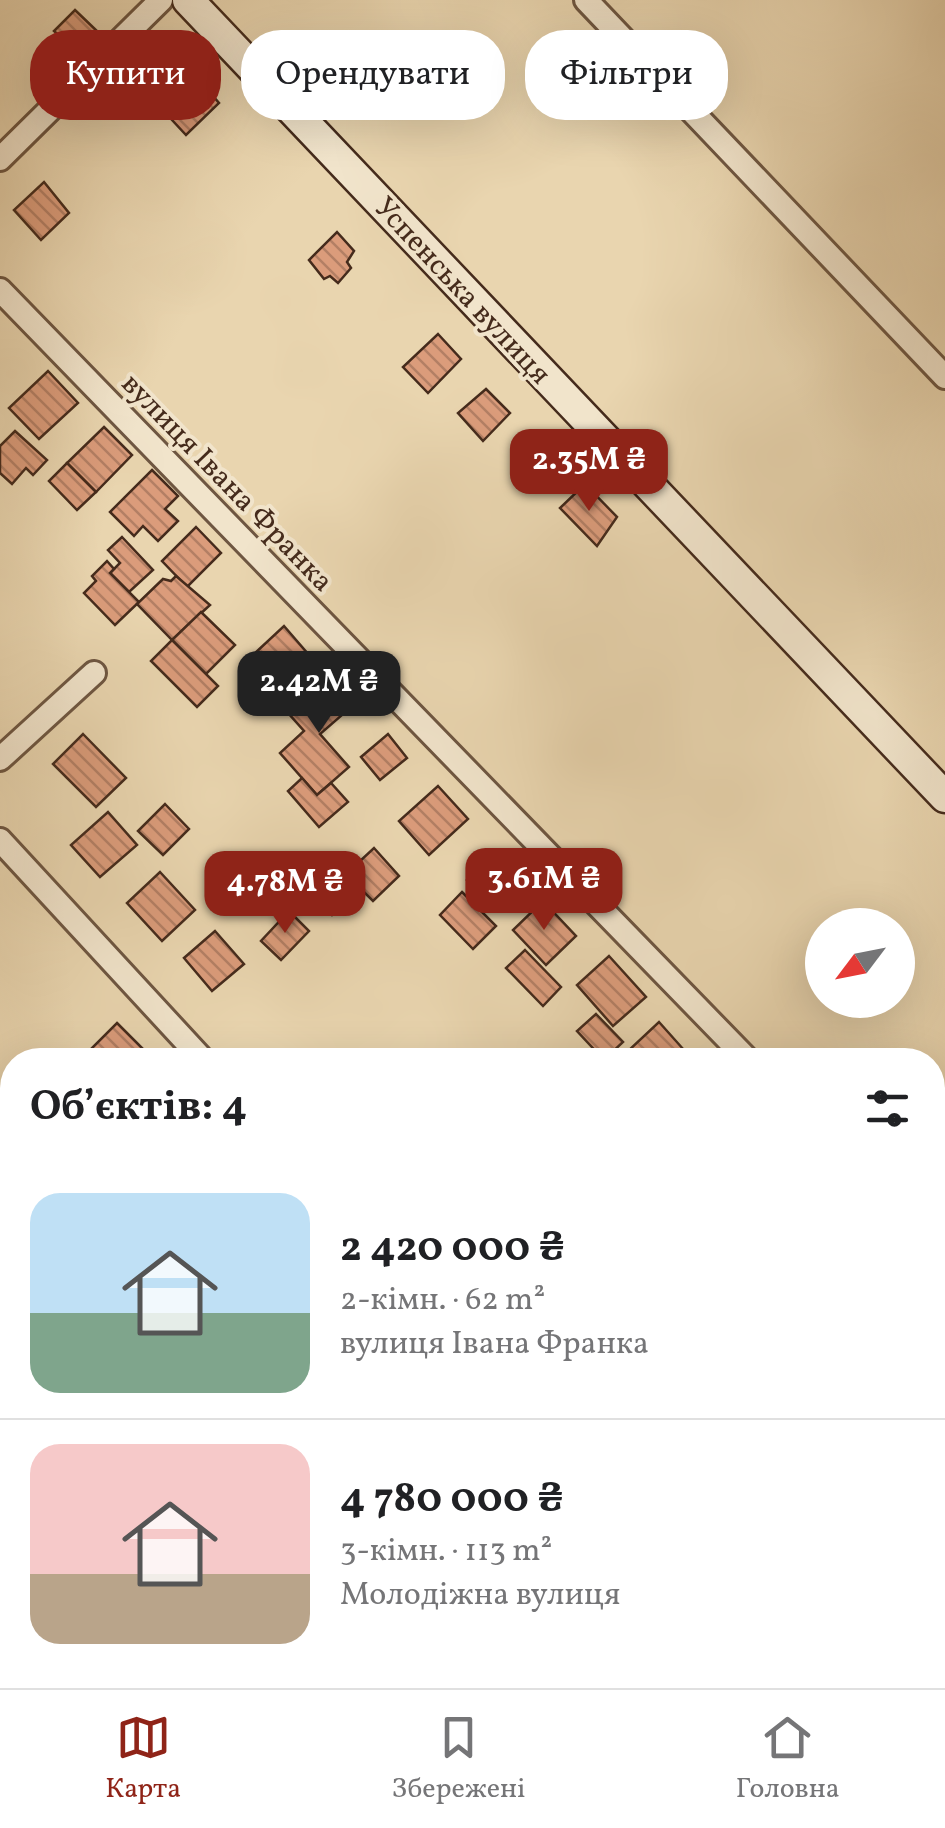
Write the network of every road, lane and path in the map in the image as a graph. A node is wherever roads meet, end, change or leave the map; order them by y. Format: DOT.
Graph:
graph roads {
  1 [pos="161,0"];
  2 [pos="188,0"];
  3 [pos="586,0"];
  4 [pos="0,159"];
  5 [pos="0,290"];
  6 [pos="945,376"];
  7 [pos="94,673"];
  8 [pos="0,759"];
  9 [pos="945,798"];
  10 [pos="0,840"];
  11 [pos="192,1048"];
  12 [pos="736,1048"];
  1 -- 4 [label="street"];
  2 -- 9 [label="street, Успенська вулиця"];
  3 -- 6 [label="street"];
  5 -- 12 [label="street, вулиця Івана Франка"];
  7 -- 8 [label="street"];
  10 -- 11 [label="street"];
}
